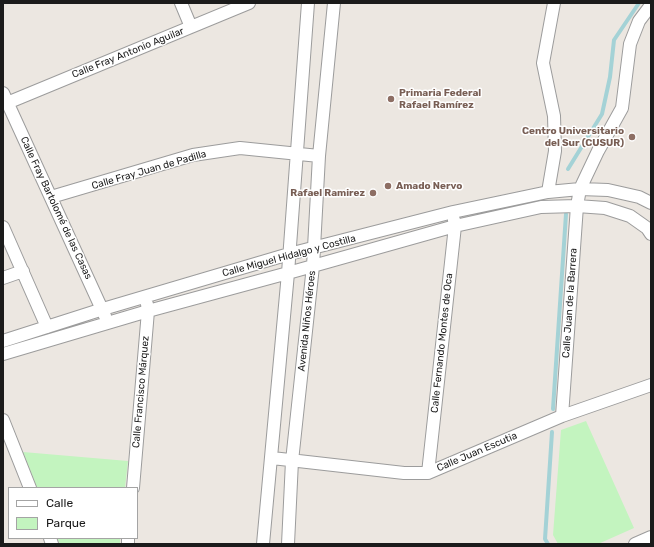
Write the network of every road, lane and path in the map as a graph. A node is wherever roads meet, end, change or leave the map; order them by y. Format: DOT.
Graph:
graph roads {
  1 [pos="180,3"];
  2 [pos="250,3"];
  3 [pos="308,3"];
  4 [pos="334,3"];
  5 [pos="554,3"];
  6 [pos="651,5"];
  7 [pos="191,27"];
  8 [pos="5,98"];
  9 [pos="298,153"];
  10 [pos="319,156"];
  11 [pos="580,189"];
  12 [pos="548,192"];
  13 [pos="51,198"];
  14 [pos="651,203"];
  15 [pos="577,206"];
  16 [pos="452,212"];
  17 [pos="455,226"];
  18 [pos="3,227"];
  19 [pos="651,234"];
  20 [pos="314,249"];
  21 [pos="289,254"];
  22 [pos="313,266"];
  23 [pos="23,270"];
  24 [pos="288,273"];
  25 [pos="3,278"];
  26 [pos="145,297"];
  27 [pos="102,309"];
  28 [pos="148,311"];
  29 [pos="108,322"];
  30 [pos="47,327"];
  31 [pos="3,341"];
  32 [pos="3,354"];
  33 [pos="651,384"];
  34 [pos="562,416"];
  35 [pos="3,420"];
  36 [pos="272,458"];
  37 [pos="292,461"];
  38 [pos="428,473"];
  39 [pos="30,487"];
  40 [pos="133,487"];
  41 [pos="651,537"];
  42 [pos="263,544"];
  43 [pos="288,544"];
  44 [pos="635,544"];
  1 -- 7 [label="street"];
  2 -- 7 [label="street, Calle Fray Antonio Aguilar"];
  3 -- 9 [label="street"];
  4 -- 10 [label="street, Avenida Niños Héroes"];
  5 -- 12 [label="street"];
  6 -- 11 [label="street, Calle Juan de la Barrera"];
  7 -- 8 [label="street, Calle Fray Antonio Aguilar"];
  8 -- 13 [label="street, Calle Fray Bartolomé de las Casas"];
  9 -- 10 [label="street, Calle Fray Juan de Padilla"];
  9 -- 13 [label="street, Calle Fray Juan de Padilla"];
  9 -- 21 [label="street"];
  10 -- 20 [label="street, Avenida Niños Héroes"];
  11 -- 12 [label="street, Calle Miguel Hidalgo y Costilla"];
  11 -- 14 [label="street, Calle Miguel Hidalgo y Costilla"];
  11 -- 15 [label="street, Calle Juan de la Barrera"];
  12 -- 16 [label="street, Calle Miguel Hidalgo y Costilla"];
  13 -- 27 [label="street, Calle Fray Bartolomé de las Casas"];
  15 -- 17 [label="street, Calle Miguel Hidalgo y Costilla"];
  15 -- 19 [label="street, Calle Miguel Hidalgo y Costilla"];
  15 -- 34 [label="street, Calle Juan de la Barrera"];
  16 -- 17 [label="street, Calle Fernando Montes de Oca"];
  16 -- 20 [label="street, Calle Miguel Hidalgo y Costilla"];
  17 -- 22 [label="street, Calle Miguel Hidalgo y Costilla"];
  17 -- 38 [label="street, Calle Fernando Montes de Oca"];
  18 -- 23 [label="street"];
  20 -- 21 [label="street, Calle Miguel Hidalgo y Costilla"];
  20 -- 22 [label="street, Avenida Niños Héroes"];
  21 -- 24 [label="street"];
  21 -- 26 [label="street, Calle Miguel Hidalgo y Costilla"];
  22 -- 24 [label="street, Calle Miguel Hidalgo y Costilla"];
  22 -- 37 [label="street, Avenida Niños Héroes"];
  23 -- 25 [label="street"];
  23 -- 30 [label="street"];
  24 -- 28 [label="street, Calle Miguel Hidalgo y Costilla"];
  24 -- 36 [label="street"];
  26 -- 27 [label="street, Calle Miguel Hidalgo y Costilla"];
  26 -- 28 [label="street, Calle Francisco Márquez"];
  27 -- 29 [label="street, Calle Fray Bartolomé de las Casas"];
  27 -- 30 [label="street, Calle Miguel Hidalgo y Costilla"];
  28 -- 29 [label="street, Calle Miguel Hidalgo y Costilla"];
  28 -- 40 [label="street, Calle Francisco Márquez"];
  29 -- 32 [label="street, Calle Miguel Hidalgo y Costilla"];
  30 -- 31 [label="street, Calle Miguel Hidalgo y Costilla"];
  33 -- 34 [label="street, Calle Juan Escutia"];
  34 -- 38 [label="street, Calle Juan Escutia"];
  35 -- 39 [label="street"];
  36 -- 37 [label="street, Calle Juan Escutia"];
  36 -- 42 [label="street"];
  37 -- 38 [label="street, Calle Juan Escutia"];
  37 -- 43 [label="street, Avenida Niños Héroes"];
  41 -- 44 [label="street"];
}
